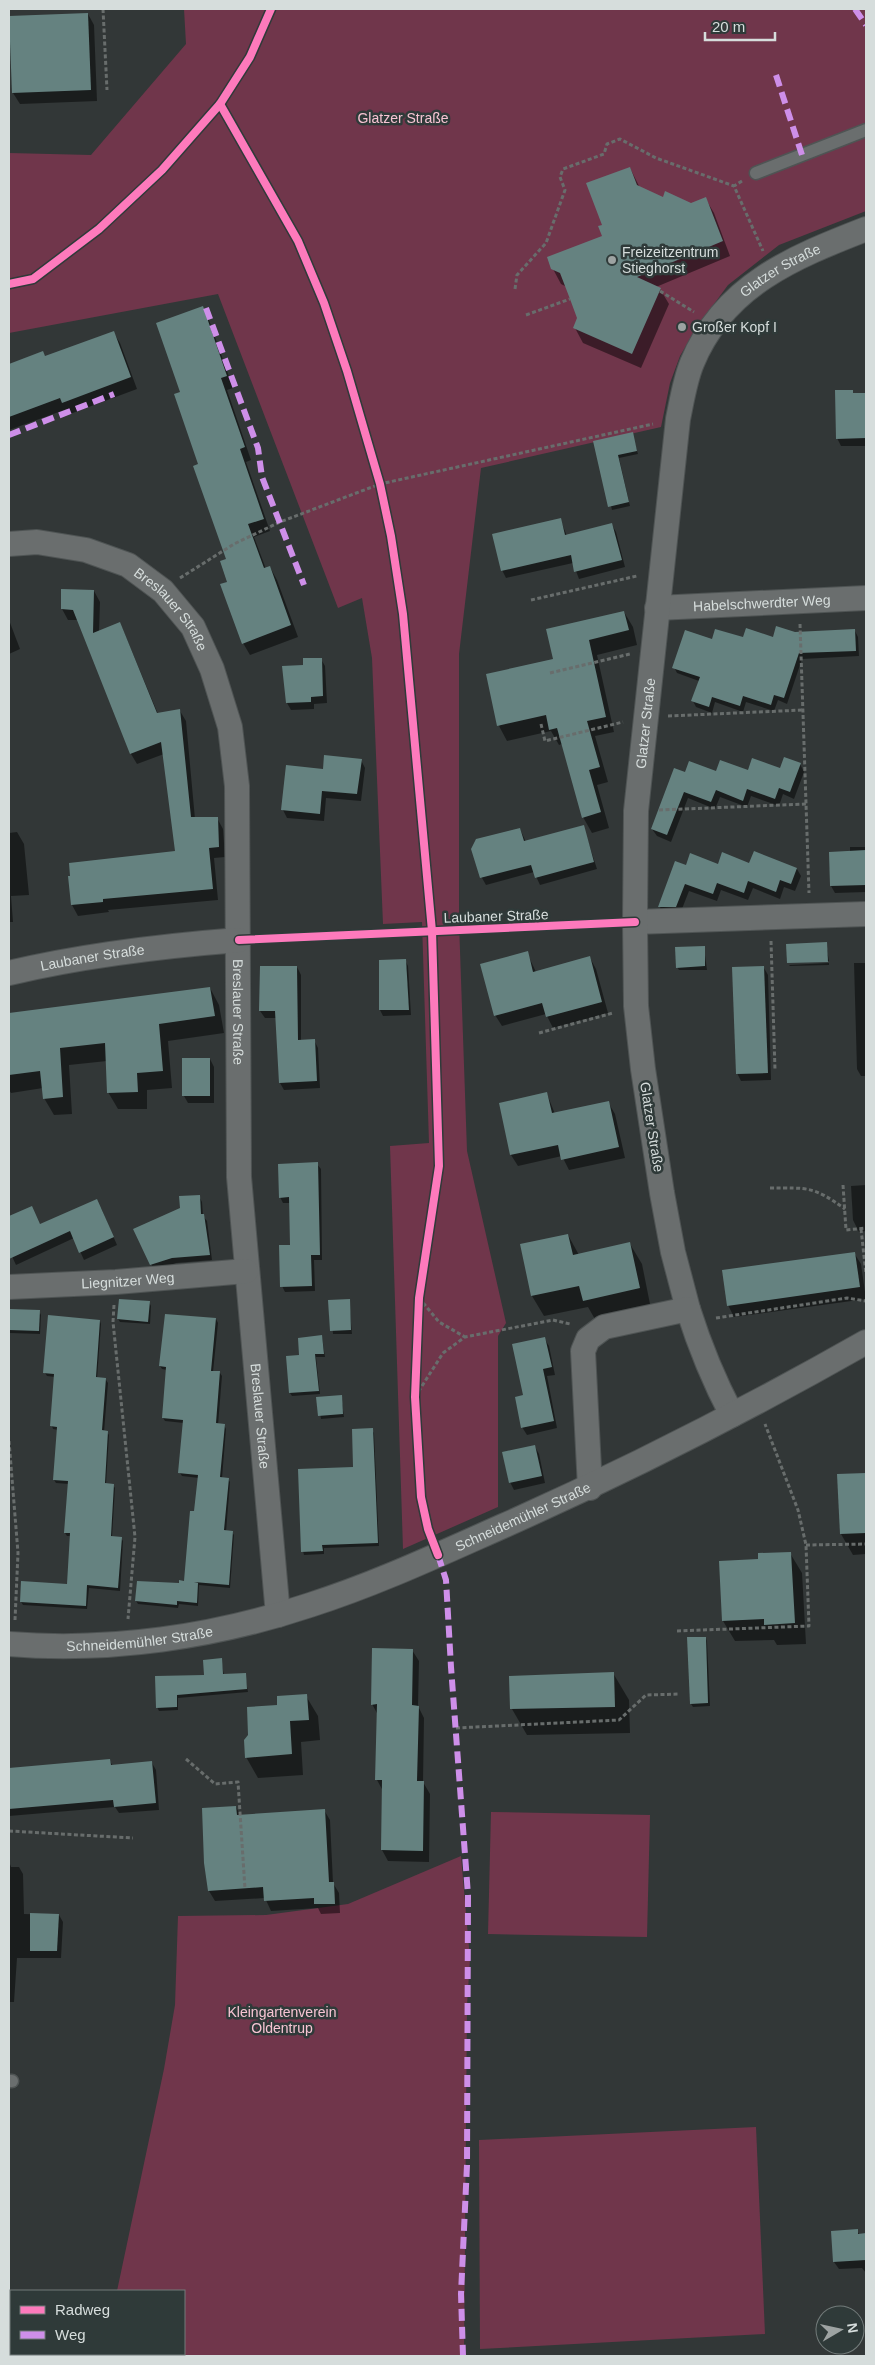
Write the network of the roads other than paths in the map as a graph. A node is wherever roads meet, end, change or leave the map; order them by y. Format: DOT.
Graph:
graph roads {
  1 [pos="866,130"];
  2 [pos="756,173"];
  3 [pos="866,229"];
  4 [pos="9,544"];
  5 [pos="866,598"];
  6 [pos="657,608"];
  7 [pos="866,914"];
  8 [pos="635,922"];
  9 [pos="239,940"];
  10 [pos="9,973"];
  11 [pos="246,1270"];
  12 [pos="9,1287"];
  13 [pos="690,1316"];
  14 [pos="866,1342"];
  15 [pos="732,1415"];
  16 [pos="590,1488"];
  17 [pos="278,1615"];
  18 [pos="11,1644"];
  1 -- 2 [label="lane"];
  3 -- 6 [label="street, Glatzer Straße"];
  4 -- 9 [label="street, Breslauer Straße"];
  5 -- 6 [label="street, Habelschwerdter Weg"];
  6 -- 8 [label="street, Glatzer Straße"];
  7 -- 8 [label="street"];
  8 -- 13 [label="street, Glatzer Straße"];
  9 -- 10 [label="street, Laubaner Straße"];
  9 -- 11 [label="street, Breslauer Straße"];
  11 -- 12 [label="street, Liegnitzer Weg"];
  11 -- 17 [label="street, Breslauer Straße"];
  13 -- 15 [label="street, Glatzer Straße"];
  13 -- 16 [label="street"];
  14 -- 15 [label="street, Schneidemühler Straße"];
  15 -- 16 [label="street, Schneidemühler Straße"];
  16 -- 17 [label="street, Schneidemühler Straße"];
  17 -- 18 [label="street, Schneidemühler Straße"];
}
